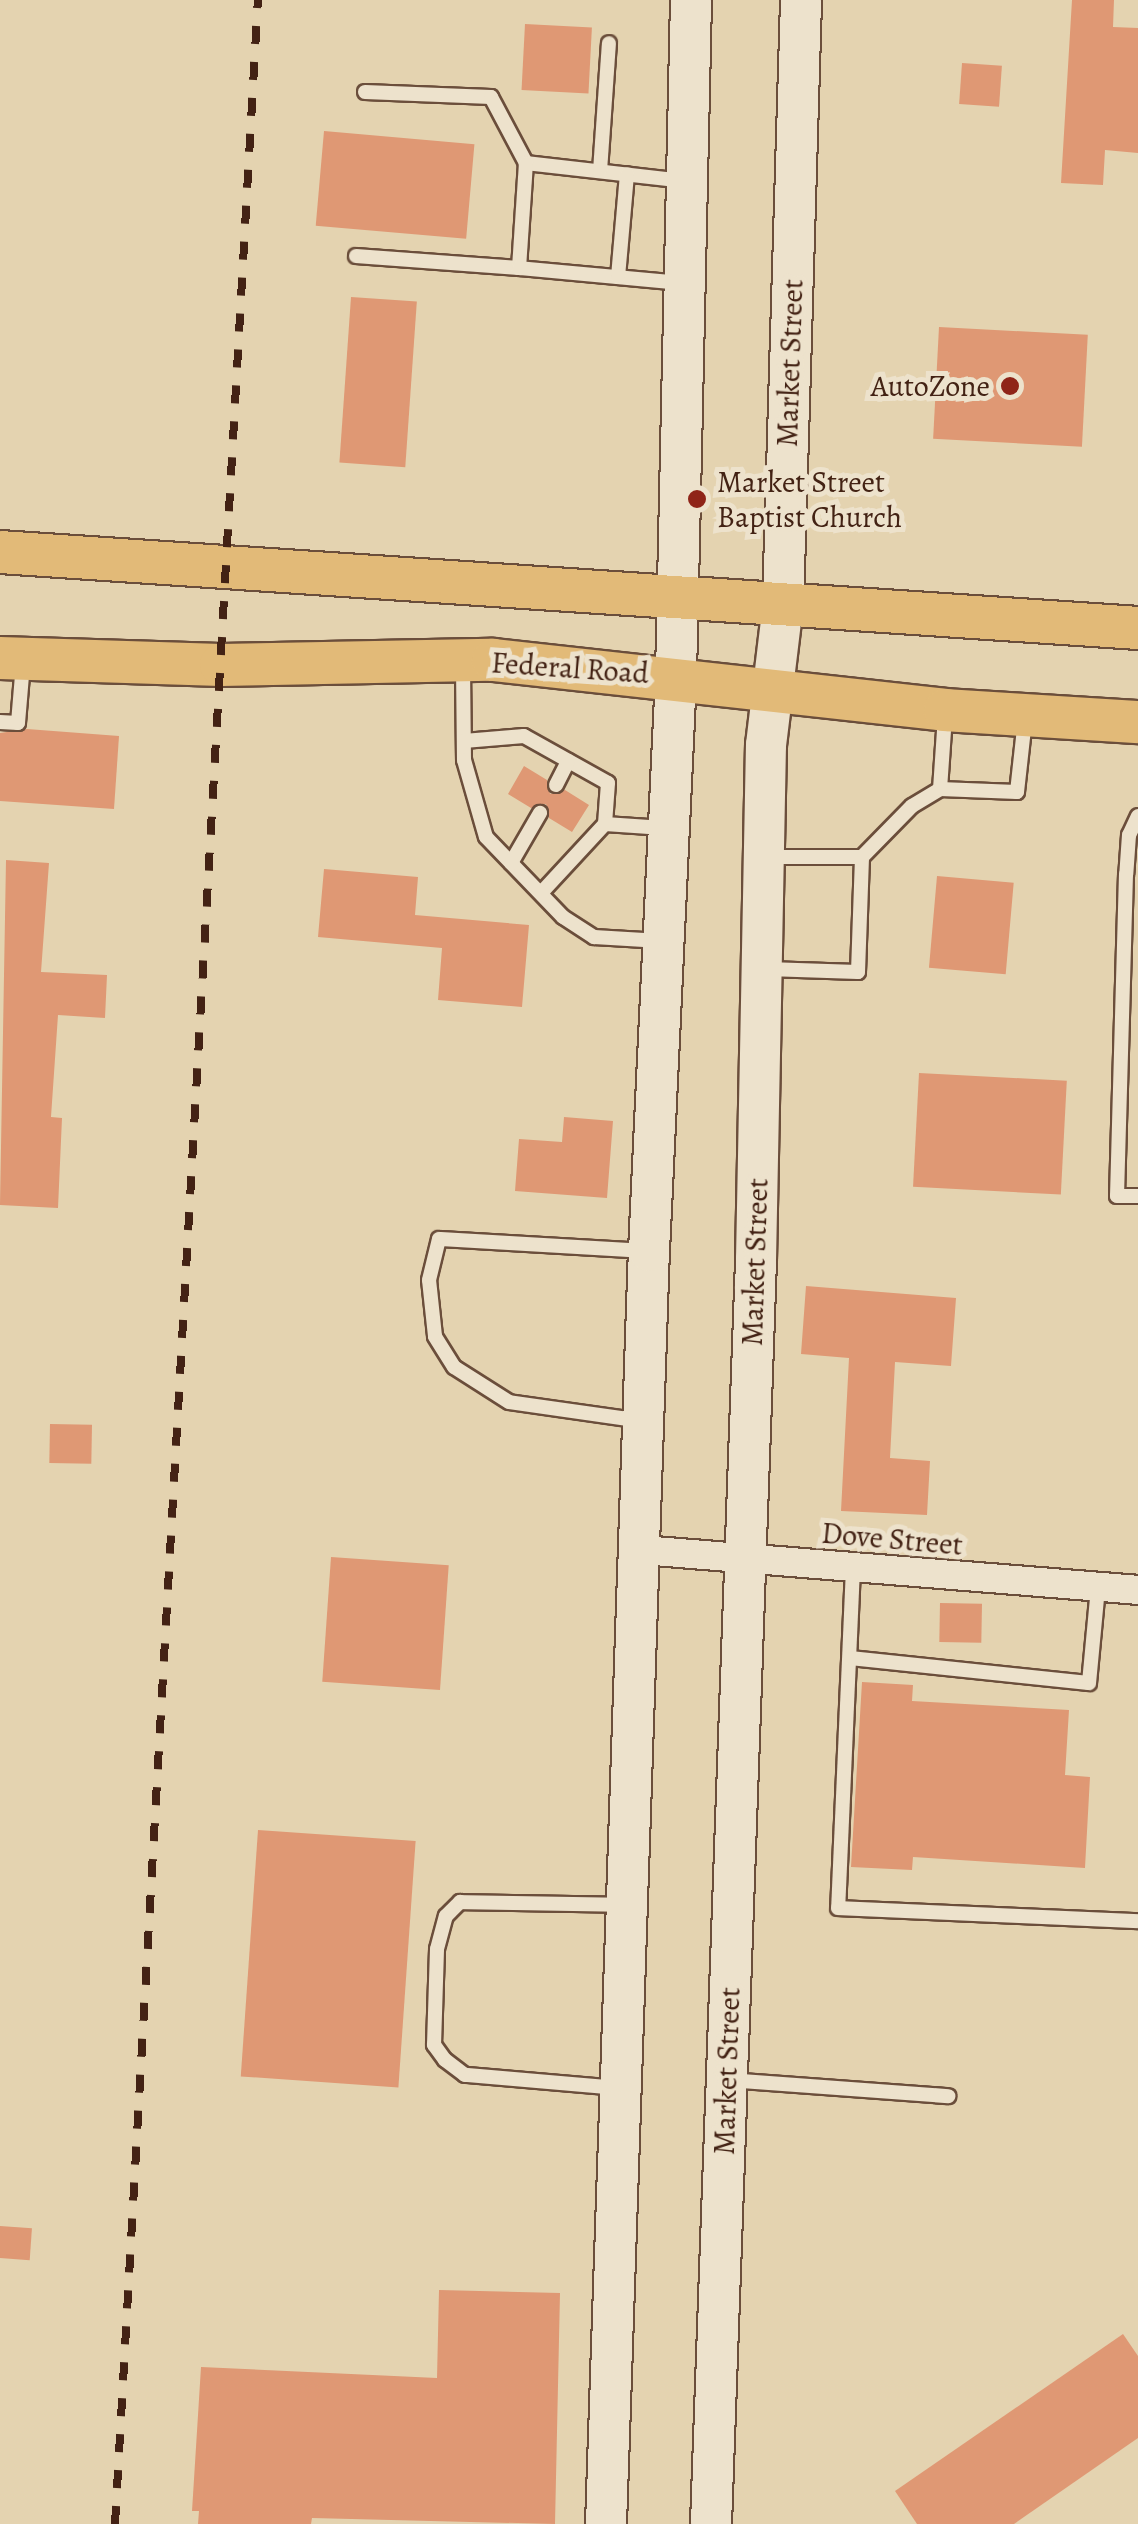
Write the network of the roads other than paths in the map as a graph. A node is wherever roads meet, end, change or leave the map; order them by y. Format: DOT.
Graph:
graph roads {
  1 [pos="691,0"];
  2 [pos="801,0"];
  3 [pos="609,43"];
  4 [pos="365,92"];
  5 [pos="526,163"];
  6 [pos="600,171"];
  7 [pos="626,174"];
  8 [pos="686,181"];
  9 [pos="356,256"];
  10 [pos="519,268"];
  11 [pos="618,277"];
  12 [pos="684,283"];
  13 [pos="0,552"];
  14 [pos="678,595"];
  15 [pos="782,604"];
  16 [pos="1138,628"];
  17 [pos="12,658"];
  18 [pos="463,661"];
  19 [pos="676,676"];
  20 [pos="772,688"];
  21 [pos="945,710"];
  22 [pos="1026,715"];
  23 [pos="0,722"];
  24 [pos="1138,722"];
  25 [pos="464,741"];
  26 [pos="568,761"];
  27 [pos="556,785"];
  28 [pos="940,789"];
  29 [pos="540,813"];
  30 [pos="1138,816"];
  31 [pos="605,824"];
  32 [pos="670,828"];
  33 [pos="862,856"];
  34 [pos="763,857"];
  35 [pos="511,863"];
  36 [pos="540,893"];
  37 [pos="665,941"];
  38 [pos="761,969"];
  39 [pos="1138,1196"];
  40 [pos="649,1251"];
  41 [pos="647,1421"];
  42 [pos="642,1550"];
  43 [pos="744,1560"];
  44 [pos="853,1568"];
  45 [pos="1098,1587"];
  46 [pos="1138,1590"];
  47 [pos="850,1658"];
  48 [pos="626,1904"];
  49 [pos="1138,1921"];
  50 [pos="727,2080"];
  51 [pos="618,2088"];
  52 [pos="948,2096"];
  53 [pos="606,2524"];
  54 [pos="711,2524"];
  1 -- 8 [label="main road"];
  2 -- 15 [label="main road, Market Street"];
  3 -- 6 [label="lane"];
  4 -- 5 [label="lane"];
  5 -- 6 [label="lane"];
  5 -- 10 [label="lane"];
  6 -- 7 [label="lane"];
  7 -- 8 [label="lane"];
  7 -- 11 [label="lane"];
  8 -- 12 [label="main road"];
  9 -- 10 [label="lane"];
  10 -- 11 [label="lane"];
  11 -- 12 [label="lane"];
  12 -- 14 [label="main road"];
  13 -- 14 [label="main road"];
  14 -- 15 [label="main road"];
  14 -- 19 [label="main road"];
  15 -- 16 [label="main road"];
  15 -- 20 [label="main road, Market Street"];
  17 -- 18 [label="main road, Federal Road"];
  17 -- 23 [label="lane"];
  18 -- 19 [label="main road, Federal Road"];
  18 -- 25 [label="lane"];
  19 -- 20 [label="main road, Federal Road"];
  19 -- 32 [label="main road"];
  20 -- 21 [label="main road, Federal Road"];
  20 -- 34 [label="main road, Market Street"];
  21 -- 22 [label="main road, Federal Road"];
  21 -- 28 [label="lane"];
  22 -- 24 [label="main road, Federal Road"];
  22 -- 28 [label="lane"];
  25 -- 26 [label="lane"];
  25 -- 35 [label="lane"];
  26 -- 27 [label="lane"];
  26 -- 31 [label="lane"];
  28 -- 33 [label="lane"];
  29 -- 35 [label="lane"];
  30 -- 39 [label="lane"];
  31 -- 32 [label="lane"];
  31 -- 36 [label="lane"];
  32 -- 37 [label="main road"];
  33 -- 34 [label="lane"];
  33 -- 38 [label="lane"];
  34 -- 38 [label="main road, Market Street"];
  35 -- 36 [label="lane"];
  36 -- 37 [label="lane"];
  37 -- 40 [label="main road"];
  38 -- 43 [label="main road, Market Street"];
  40 -- 41 [label="main road"];
  40 -- 41 [label="lane"];
  41 -- 42 [label="main road"];
  42 -- 43 [label="street, Dove Street"];
  42 -- 48 [label="main road"];
  43 -- 44 [label="street, Dove Street"];
  43 -- 50 [label="main road, Market Street"];
  44 -- 45 [label="street, Dove Street"];
  44 -- 47 [label="lane"];
  45 -- 46 [label="street, Dove Street"];
  45 -- 47 [label="lane"];
  47 -- 49 [label="lane"];
  48 -- 51 [label="main road"];
  48 -- 51 [label="lane"];
  50 -- 52 [label="lane"];
  50 -- 54 [label="main road, Market Street"];
  51 -- 53 [label="main road"];
}
